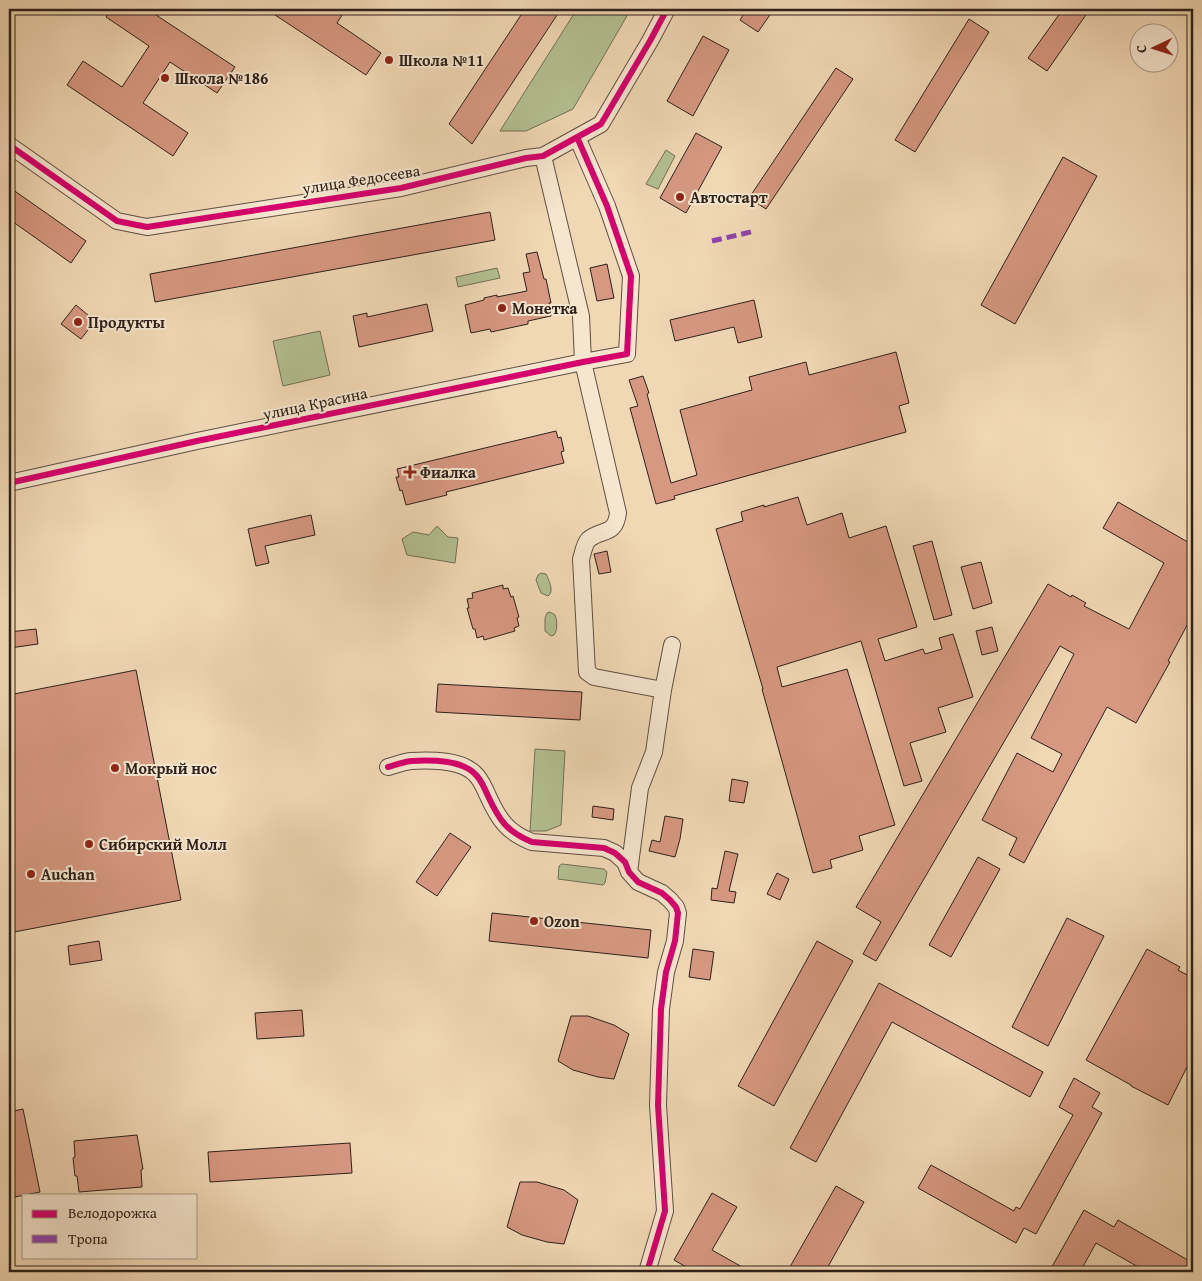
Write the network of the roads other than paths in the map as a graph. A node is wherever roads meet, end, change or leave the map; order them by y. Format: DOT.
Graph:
graph roads {
  1 [pos="666,9"];
  2 [pos="577,137"];
  3 [pos="9,145"];
  4 [pos="543,156"];
  5 [pos="582,362"];
  6 [pos="9,483"];
  7 [pos="672,645"];
  8 [pos="663,690"];
  9 [pos="388,767"];
  10 [pos="629,872"];
  11 [pos="647,1272"];
  1 -- 2 [label="street, улица Федосеева"];
  2 -- 4 [label="street, улица Федосеева"];
  2 -- 5 [label="street, улица Красина"];
  3 -- 4 [label="street, улица Федосеева"];
  4 -- 5 [label="street"];
  5 -- 6 [label="street, улица Красина"];
  5 -- 8 [label="street"];
  7 -- 8 [label="street"];
  8 -- 10 [label="street"];
  9 -- 10 [label="street"];
  10 -- 11 [label="street"];
}
